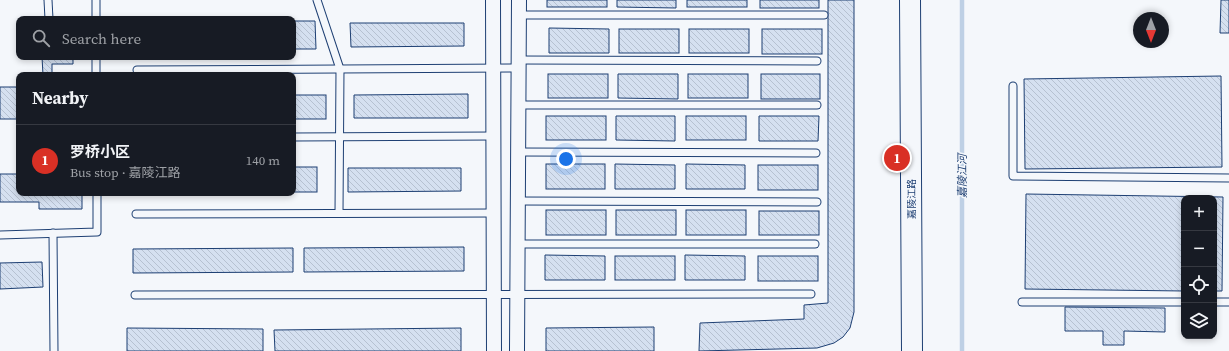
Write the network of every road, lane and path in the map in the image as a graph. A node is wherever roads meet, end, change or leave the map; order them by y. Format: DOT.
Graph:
graph roads {
  1 [pos="48,0"];
  2 [pos="96,0"];
  3 [pos="317,0"];
  4 [pos="493,0"];
  5 [pos="519,0"];
  6 [pos="910,0"];
  7 [pos="519,15"];
  8 [pos="824,15"];
  9 [pos="49,16"];
  10 [pos="96,16"];
  11 [pos="96,60"];
  12 [pos="817,61"];
  13 [pos="519,64"];
  14 [pos="493,68"];
  15 [pos="340,69"];
  16 [pos="137,70"];
  17 [pos="96,72"];
  18 [pos="1013,86"];
  19 [pos="519,105"];
  20 [pos="817,105"];
  21 [pos="493,136"];
  22 [pos="296,137"];
  23 [pos="339,137"];
  24 [pos="518,152"];
  25 [pos="816,154"];
  26 [pos="1229,178"];
  27 [pos="97,196"];
  28 [pos="518,201"];
  29 [pos="817,202"];
  30 [pos="339,213"];
  31 [pos="494,213"];
  32 [pos="136,214"];
  33 [pos="52,233"];
  34 [pos="0,235"];
  35 [pos="518,244"];
  36 [pos="815,244"];
  37 [pos="494,294"];
  38 [pos="518,294"];
  39 [pos="812,294"];
  40 [pos="135,295"];
  41 [pos="1022,302"];
  42 [pos="1181,302"];
  43 [pos="1217,302"];
  44 [pos="1229,302"];
  45 [pos="54,351"];
  46 [pos="494,351"];
  47 [pos="517,351"];
  48 [pos="912,351"];
  1 -- 9 [label="lane"];
  2 -- 10 [label="lane"];
  3 -- 15 [label="lane"];
  4 -- 14 [label="street"];
  5 -- 7 [label="street"];
  6 -- 48 [label="street, 嘉陵江路"];
  7 -- 8 [label="lane"];
  7 -- 13 [label="street"];
  11 -- 17 [label="lane"];
  12 -- 13 [label="lane"];
  13 -- 14 [label="lane"];
  13 -- 19 [label="street"];
  14 -- 15 [label="lane"];
  14 -- 21 [label="street"];
  15 -- 16 [label="lane"];
  15 -- 23 [label="lane"];
  18 -- 26 [label="lane"];
  19 -- 20 [label="lane"];
  19 -- 24 [label="street"];
  21 -- 23 [label="lane"];
  21 -- 31 [label="street"];
  22 -- 23 [label="lane"];
  23 -- 30 [label="lane"];
  24 -- 25 [label="lane"];
  24 -- 28 [label="street"];
  27 -- 33 [label="lane"];
  28 -- 29 [label="lane"];
  28 -- 35 [label="street"];
  30 -- 31 [label="lane"];
  30 -- 32 [label="lane"];
  31 -- 37 [label="street"];
  33 -- 34 [label="lane"];
  33 -- 45 [label="lane"];
  35 -- 36 [label="lane"];
  35 -- 38 [label="street"];
  37 -- 38 [label="lane"];
  37 -- 40 [label="lane"];
  37 -- 46 [label="street"];
  38 -- 39 [label="lane"];
  38 -- 47 [label="street"];
  41 -- 42 [label="lane"];
  43 -- 44 [label="lane"];
}
